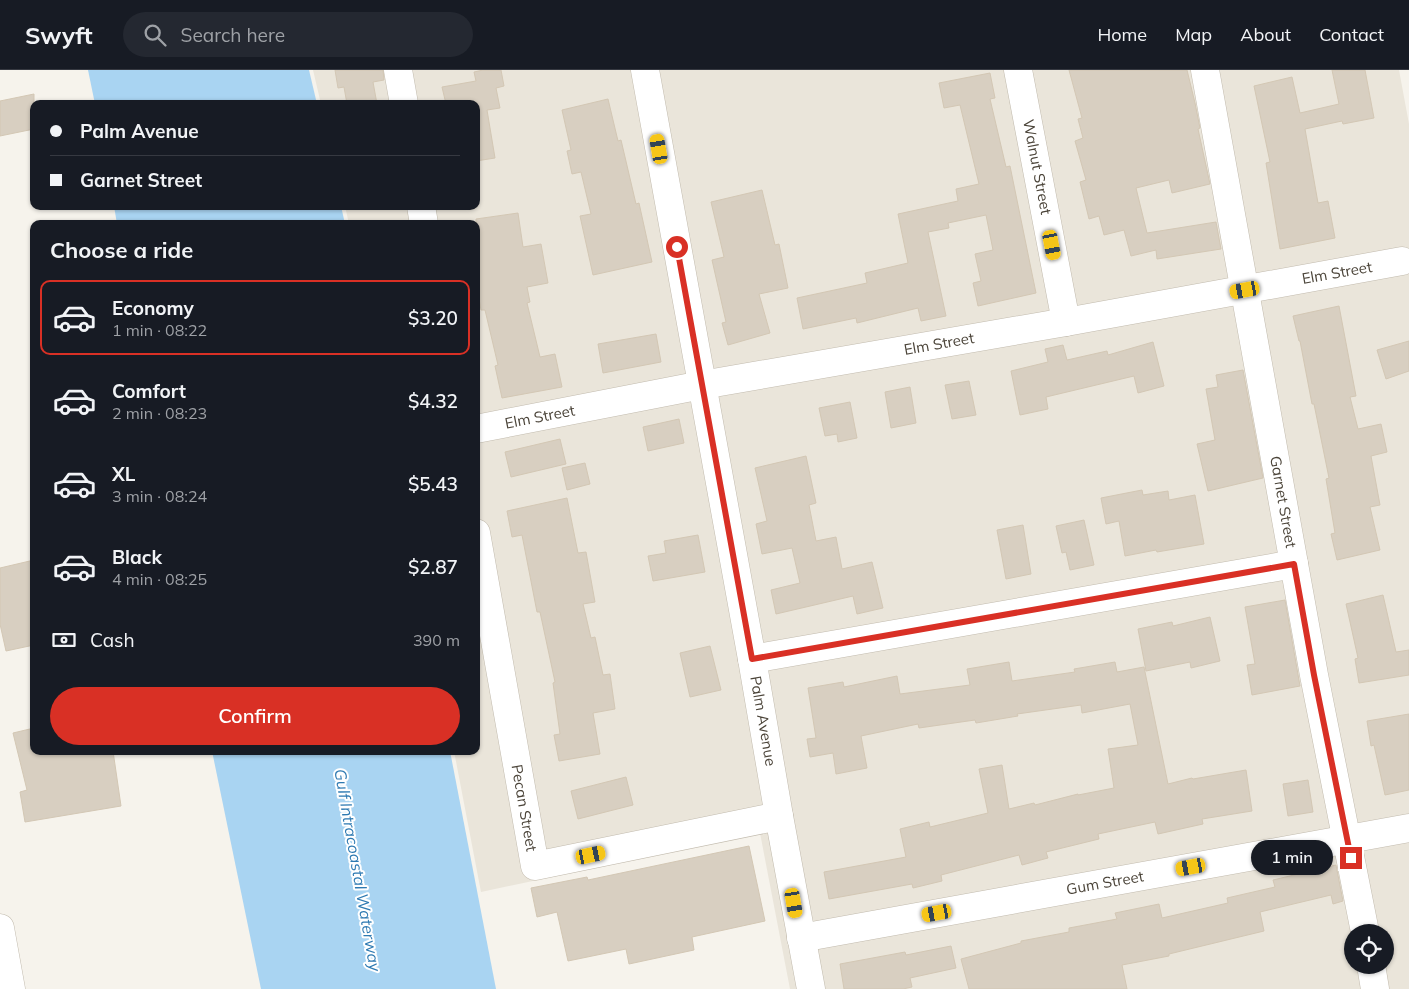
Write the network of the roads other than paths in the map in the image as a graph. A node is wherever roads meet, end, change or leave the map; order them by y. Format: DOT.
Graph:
graph roads {
  1 [pos="398,70"];
  2 [pos="645,70"];
  3 [pos="1018,70"];
  4 [pos="1205,70"];
  5 [pos="403,100"];
  6 [pos="1402,261"];
  7 [pos="1245,290"];
  8 [pos="1066,322"];
  9 [pos="702,384"];
  10 [pos="480,428"];
  11 [pos="480,556"];
  12 [pos="1294,564"];
  13 [pos="752,659"];
  14 [pos="779,816"];
  15 [pos="1409,828"];
  16 [pos="1347,839"];
  17 [pos="1363,924"];
  18 [pos="0,928"];
  19 [pos="801,938"];
  20 [pos="1372,974"];
  21 [pos="11,989"];
  22 [pos="811,989"];
  23 [pos="1375,989"];
  1 -- 5 [label="street"];
  2 -- 9 [label="street, Palm Avenue"];
  3 -- 8 [label="street, Walnut Street"];
  4 -- 7 [label="street, Garnet Street"];
  6 -- 7 [label="street, Elm Street"];
  7 -- 8 [label="street, Elm Street"];
  7 -- 12 [label="street, Garnet Street"];
  8 -- 9 [label="street, Elm Street"];
  9 -- 10 [label="street, Elm Street"];
  9 -- 13 [label="street, Palm Avenue"];
  11 -- 14 [label="street, Pecan Street"];
  12 -- 13 [label="street"];
  12 -- 16 [label="street, Garnet Street"];
  13 -- 14 [label="street, Palm Avenue"];
  14 -- 19 [label="street, Palm Avenue"];
  15 -- 16 [label="street, Gum Street"];
  16 -- 17 [label="street, Garnet Street"];
  16 -- 19 [label="street, Gum Street"];
  18 -- 21 [label="street"];
  19 -- 22 [label="street, Palm Avenue"];
  20 -- 23 [label="street"];
}
